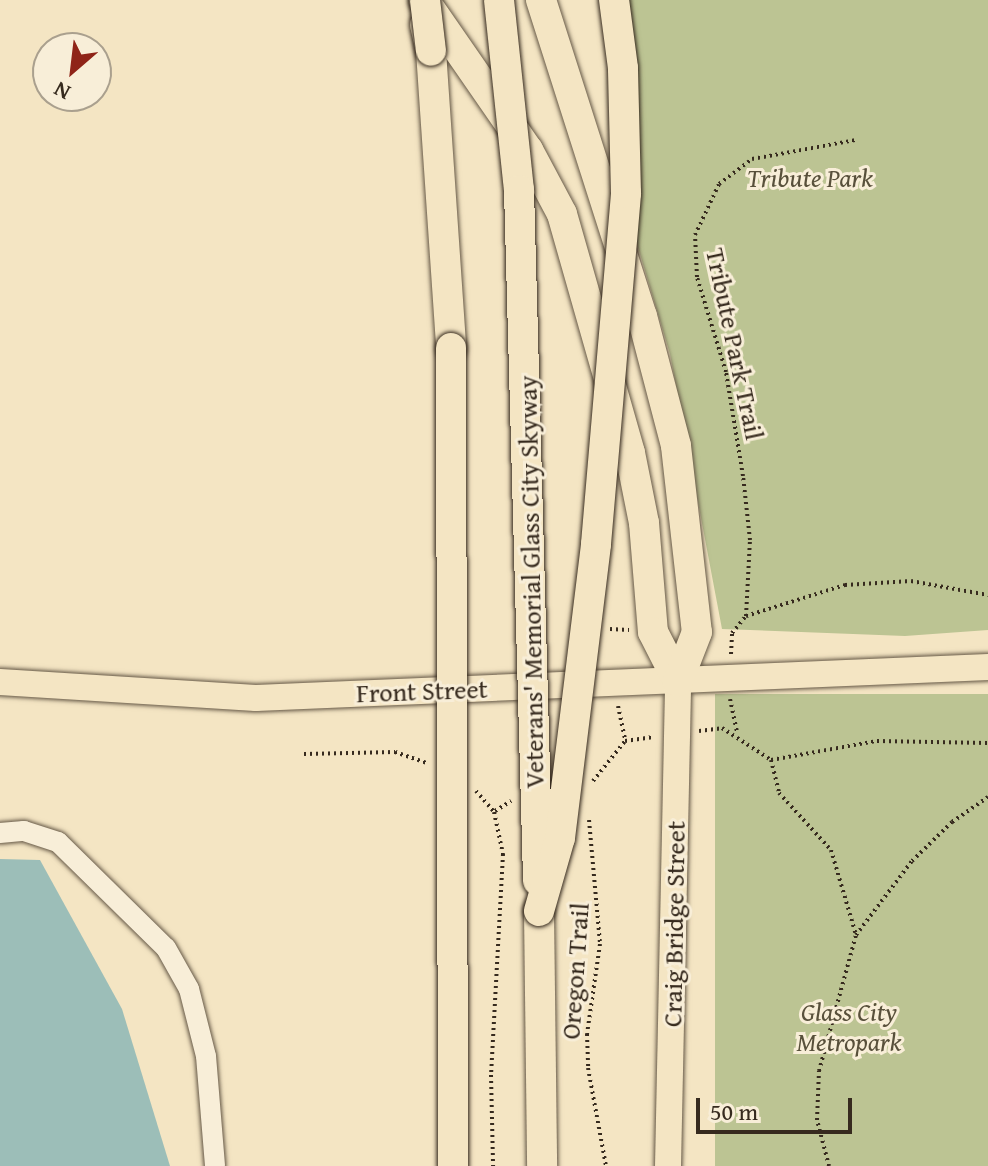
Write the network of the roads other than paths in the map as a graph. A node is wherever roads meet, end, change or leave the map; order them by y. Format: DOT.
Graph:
graph roads {
  1 [pos="423,0"];
  2 [pos="499,0"];
  3 [pos="541,0"];
  4 [pos="614,0"];
  5 [pos="988,667"];
  6 [pos="678,681"];
  7 [pos="0,682"];
  8 [pos="0,833"];
  9 [pos="539,911"];
  10 [pos="215,1166"];
  11 [pos="453,1166"];
  12 [pos="542,1166"];
  13 [pos="668,1166"];
  1 -- 6 [label="highway"];
  1 -- 11 [label="highway, bridge"];
  2 -- 9 [label="highway, Veterans' Memorial Glass City Skyway, bridge"];
  3 -- 6 [label="highway"];
  4 -- 9 [label="highway, bridge"];
  5 -- 6 [label="main road, Front Street"];
  6 -- 7 [label="main road, Front Street"];
  6 -- 13 [label="main road, Craig Bridge Street"];
  8 -- 10 [label="lane"];
  9 -- 12 [label="highway, Veterans' Memorial Glass City Skyway"];
}
